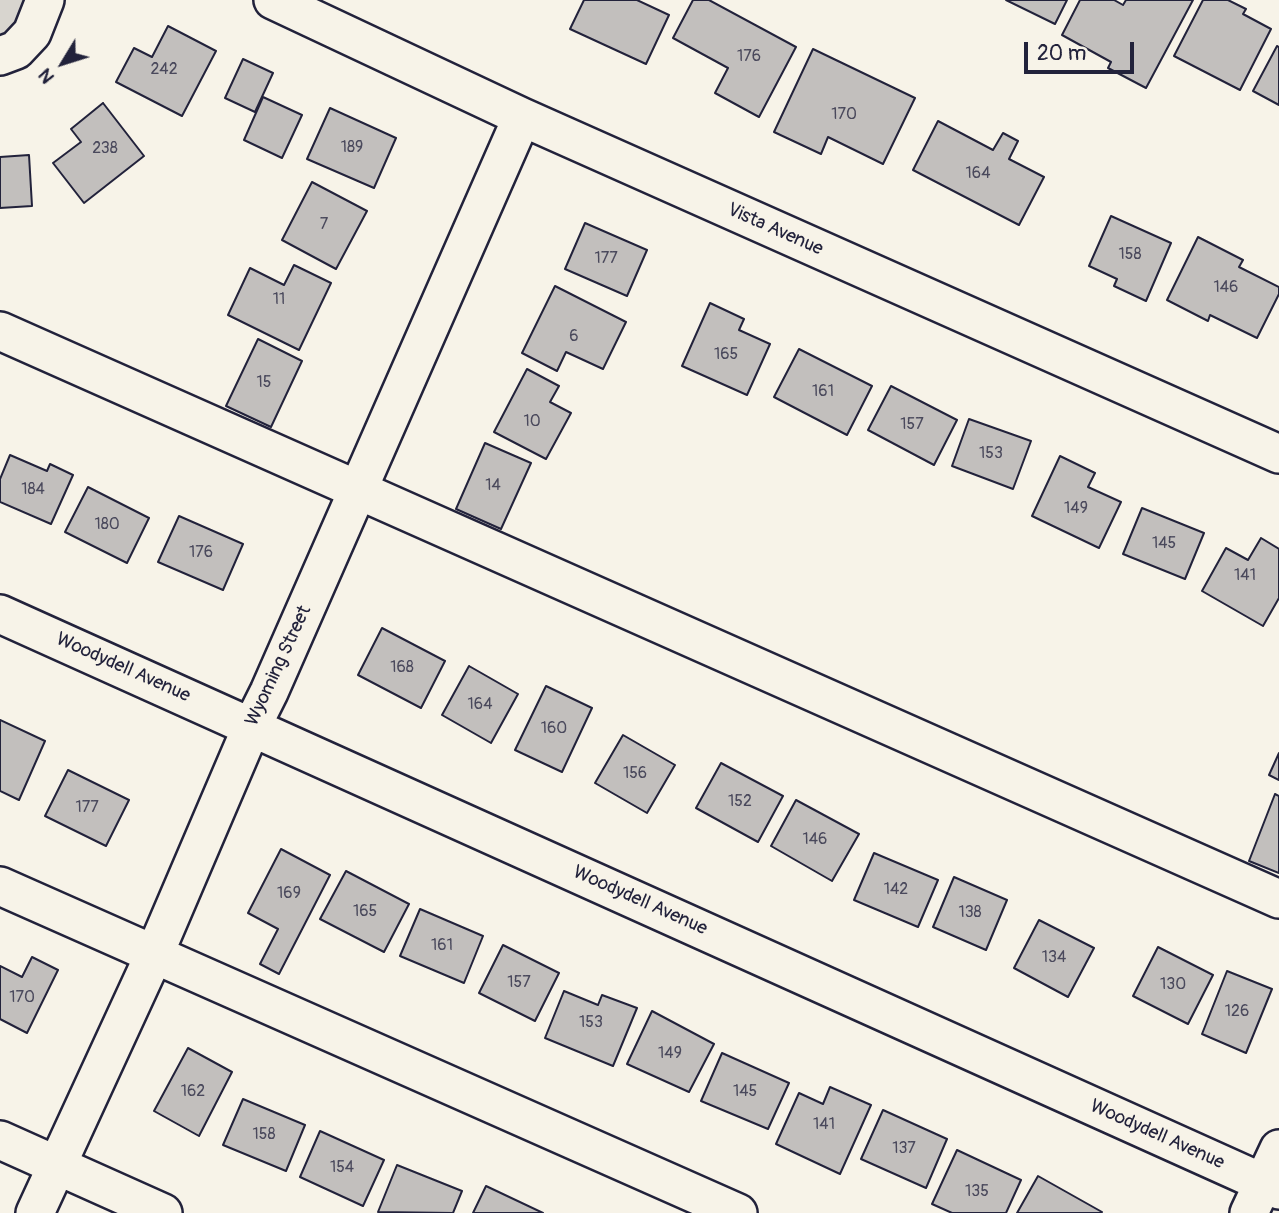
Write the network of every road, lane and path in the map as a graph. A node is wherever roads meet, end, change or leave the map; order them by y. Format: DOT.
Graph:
graph roads {
  1 [pos="45,0"];
  2 [pos="273,0"];
  3 [pos="0,56"];
  4 [pos="522,117"];
  5 [pos="0,331"];
  6 [pos="1279,454"];
  7 [pos="359,489"];
  8 [pos="0,614"];
  9 [pos="252,726"];
  10 [pos="0,886"];
  11 [pos="1279,899"];
  12 [pos="154,955"];
  13 [pos="0,1140"];
  14 [pos="1279,1149"];
  15 [pos="55,1164"];
  16 [pos="1263,1195"];
  17 [pos="35,1213"];
  18 [pos="163,1213"];
  19 [pos="738,1213"];
  1 -- 3 [label="street"];
  2 -- 4 [label="street, Vista Avenue"];
  4 -- 6 [label="street, Vista Avenue"];
  4 -- 7 [label="street, Wyoming Street"];
  5 -- 7 [label="street"];
  7 -- 9 [label="street, Wyoming Street"];
  7 -- 11 [label="street"];
  8 -- 9 [label="street, Woodydell Avenue"];
  9 -- 12 [label="street, Wyoming Street"];
  9 -- 16 [label="street, Woodydell Avenue"];
  10 -- 12 [label="street"];
  12 -- 15 [label="street, Wyoming Street"];
  12 -- 19 [label="street"];
  13 -- 15 [label="street"];
  14 -- 16 [label="street"];
  15 -- 17 [label="street, Wyoming Street"];
  15 -- 18 [label="street"];
}
